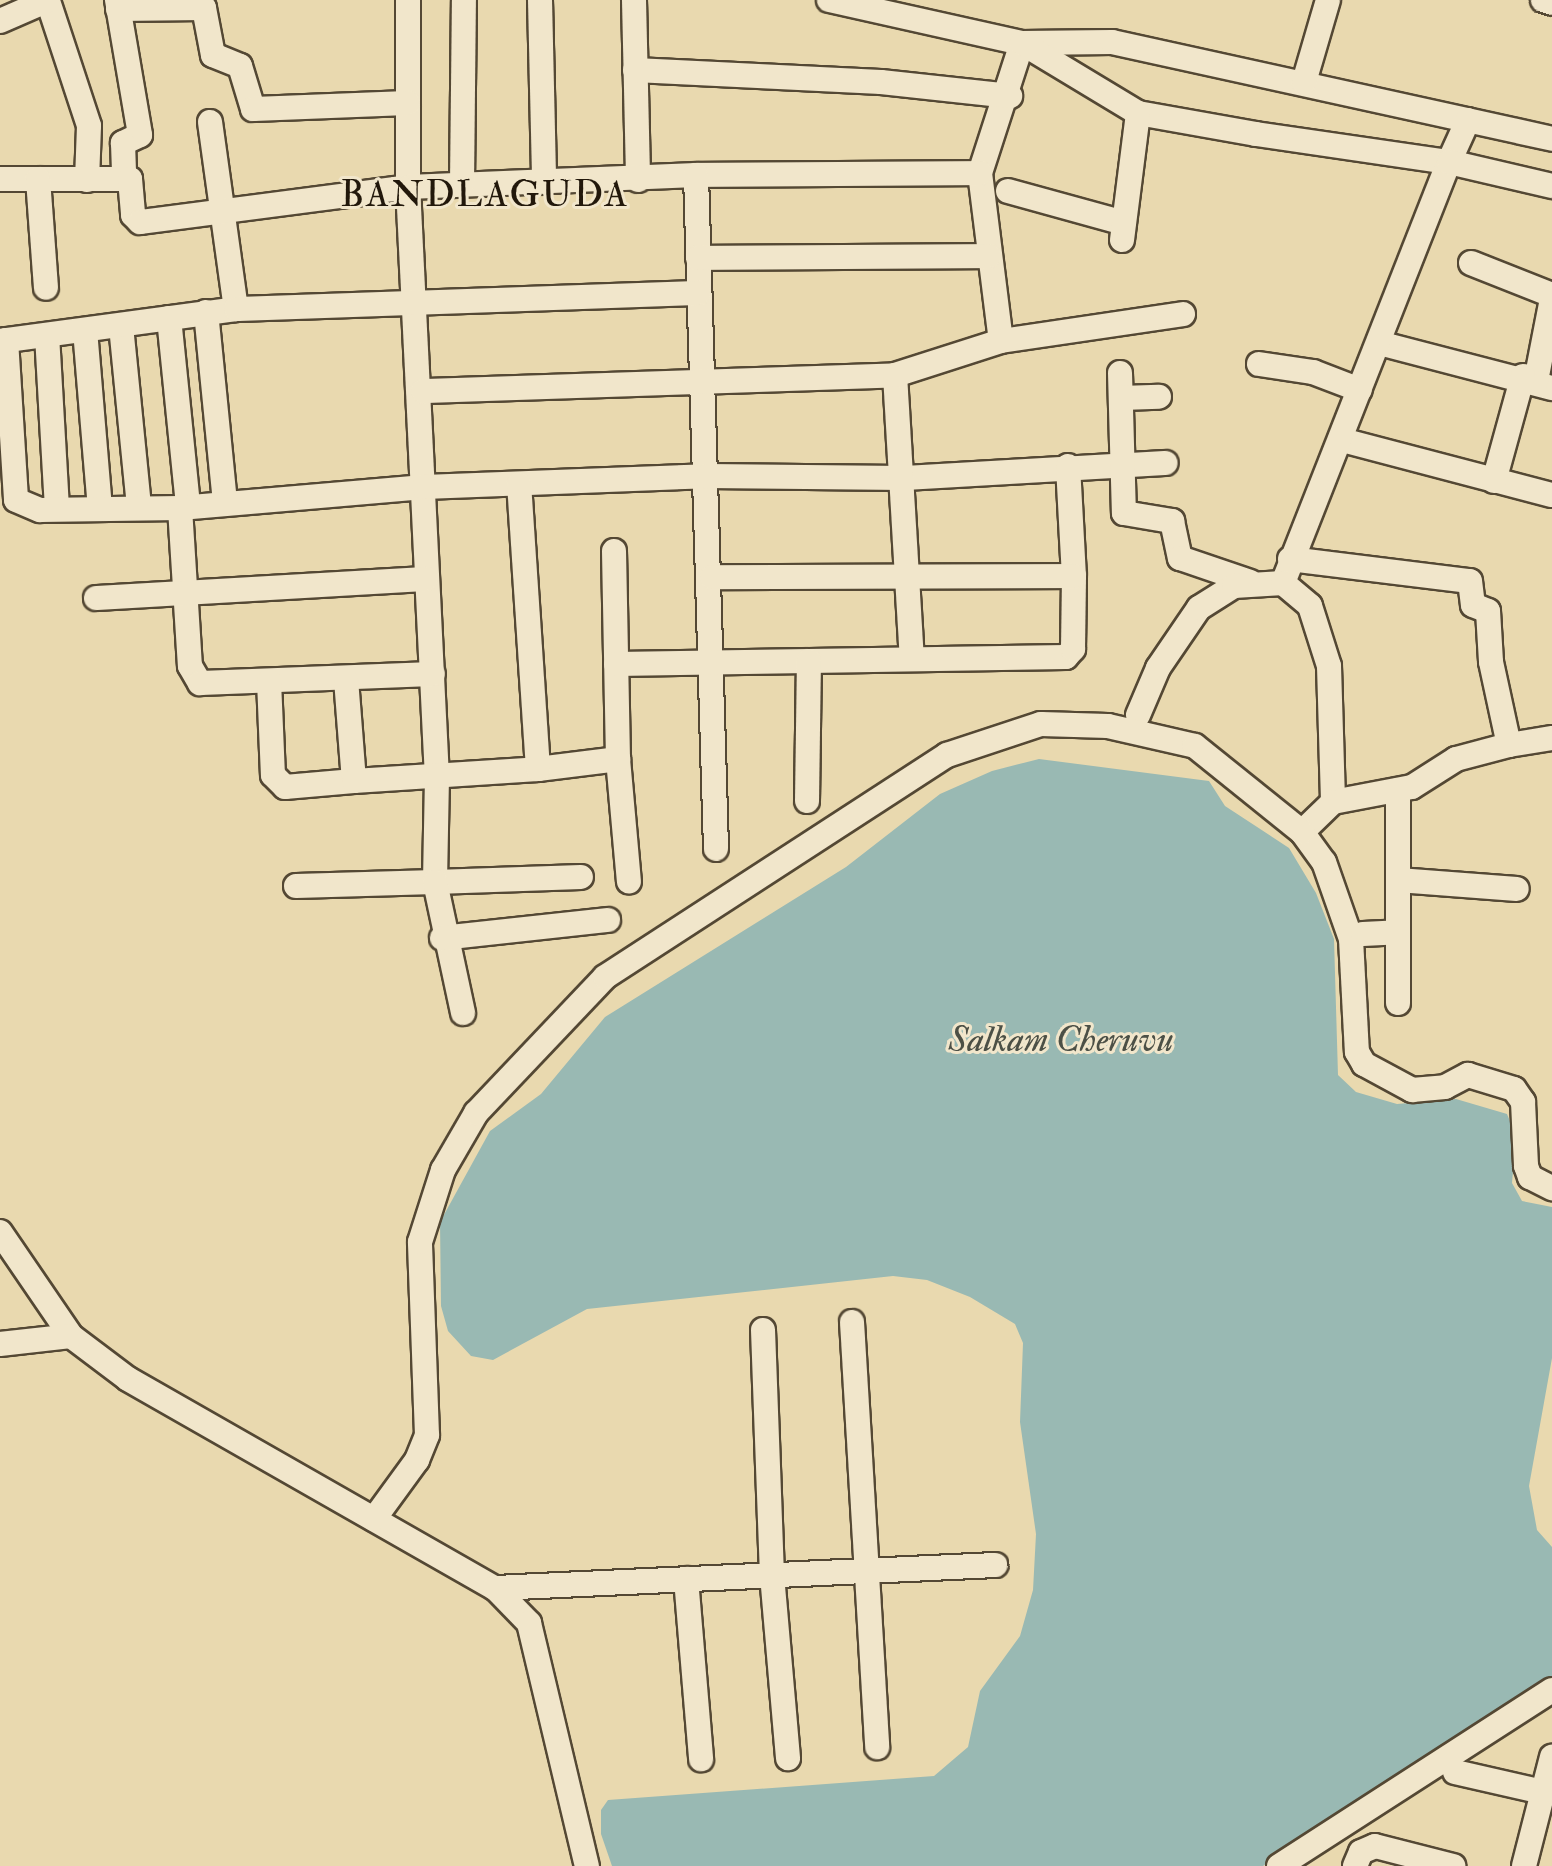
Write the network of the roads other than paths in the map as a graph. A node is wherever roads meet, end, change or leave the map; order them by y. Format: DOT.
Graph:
graph roads {
  1 [pos="408,0"];
  2 [pos="464,0"];
  3 [pos="540,0"];
  4 [pos="634,0"];
  5 [pos="829,0"];
  6 [pos="1328,0"];
  7 [pos="1543,0"];
  8 [pos="48,2"];
  9 [pos="1552,3"];
  10 [pos="117,4"];
  11 [pos="0,21"];
  12 [pos="1022,43"];
  13 [pos="635,70"];
  14 [pos="1304,82"];
  15 [pos="1010,96"];
  16 [pos="408,103"];
  17 [pos="1138,113"];
  18 [pos="1468,120"];
  19 [pos="210,122"];
  20 [pos="1552,139"];
  21 [pos="1449,162"];
  22 [pos="980,173"];
  23 [pos="696,175"];
  24 [pos="0,179"];
  25 [pos="38,179"];
  26 [pos="124,179"];
  27 [pos="87,180"];
  28 [pos="638,180"];
  29 [pos="544,182"];
  30 [pos="462,184"];
  31 [pos="1552,186"];
  32 [pos="408,187"];
  33 [pos="1008,191"];
  34 [pos="222,209"];
  35 [pos="989,256"];
  36 [pos="698,258"];
  37 [pos="1471,263"];
  38 [pos="46,288"];
  39 [pos="699,293"];
  40 [pos="1552,297"];
  41 [pos="418,302"];
  42 [pos="236,309"];
  43 [pos="206,312"];
  44 [pos="1183,314"];
  45 [pos="169,318"];
  46 [pos="121,326"];
  47 [pos="85,330"];
  48 [pos="47,335"];
  49 [pos="3,341"];
  50 [pos="1001,341"];
  51 [pos="1379,343"];
  52 [pos="1259,364"];
  53 [pos="1120,373"];
  54 [pos="895,375"];
  55 [pos="1537,381"];
  56 [pos="702,386"];
  57 [pos="1360,390"];
  58 [pos="423,391"];
  59 [pos="1159,397"];
  60 [pos="1121,398"];
  61 [pos="1342,440"];
  62 [pos="1166,463"];
  63 [pos="1123,465"];
  64 [pos="1068,466"];
  65 [pos="707,476"];
  66 [pos="904,478"];
  67 [pos="1494,481"];
  68 [pos="519,485"];
  69 [pos="424,487"];
  70 [pos="1552,495"];
  71 [pos="225,503"];
  72 [pos="184,506"];
  73 [pos="139,507"];
  74 [pos="100,508"];
  75 [pos="57,509"];
  76 [pos="614,551"];
  77 [pos="1290,559"];
  78 [pos="906,575"];
  79 [pos="1074,576"];
  80 [pos="712,577"];
  81 [pos="425,579"];
  82 [pos="1254,583"];
  83 [pos="1283,583"];
  84 [pos="186,594"];
  85 [pos="96,598"];
  86 [pos="912,658"];
  87 [pos="809,661"];
  88 [pos="709,663"];
  89 [pos="616,664"];
  90 [pos="433,674"];
  91 [pos="346,680"];
  92 [pos="269,681"];
  93 [pos="1138,715"];
  94 [pos="1552,738"];
  95 [pos="1509,745"];
  96 [pos="618,759"];
  97 [pos="538,769"];
  98 [pos="437,777"];
  99 [pos="354,781"];
  100 [pos="1398,790"];
  101 [pos="807,801"];
  102 [pos="1333,802"];
  103 [pos="1302,832"];
  104 [pos="716,849"];
  105 [pos="581,877"];
  106 [pos="1398,880"];
  107 [pos="435,882"];
  108 [pos="629,882"];
  109 [pos="296,886"];
  110 [pos="1517,889"];
  111 [pos="608,920"];
  112 [pos="1398,932"];
  113 [pos="1363,934"];
  114 [pos="442,938"];
  115 [pos="1398,1003"];
  116 [pos="463,1013"];
  117 [pos="1552,1188"];
  118 [pos="0,1232"];
  119 [pos="852,1322"];
  120 [pos="763,1330"];
  121 [pos="71,1336"];
  122 [pos="0,1344"];
  123 [pos="374,1519"];
  124 [pos="995,1565"];
  125 [pos="869,1571"];
  126 [pos="772,1575"];
  127 [pos="686,1579"];
  128 [pos="495,1588"];
  129 [pos="1552,1690"];
  130 [pos="877,1747"];
  131 [pos="1552,1757"];
  132 [pos="788,1758"];
  133 [pos="701,1759"];
  134 [pos="1455,1772"];
  135 [pos="1543,1792"];
  136 [pos="587,1866"];
  137 [pos="1279,1866"];
  138 [pos="1355,1866"];
  139 [pos="1453,1866"];
  140 [pos="1524,1866"];
  1 -- 16 [label="street"];
  2 -- 30 [label="street"];
  3 -- 29 [label="street"];
  4 -- 13 [label="street"];
  5 -- 12 [label="street"];
  6 -- 14 [label="street"];
  7 -- 9 [label="street"];
  8 -- 11 [label="street"];
  8 -- 27 [label="street"];
  10 -- 16 [label="street"];
  10 -- 26 [label="street"];
  12 -- 14 [label="street"];
  12 -- 15 [label="street"];
  12 -- 17 [label="street"];
  13 -- 15 [label="street"];
  13 -- 28 [label="street"];
  14 -- 18 [label="street"];
  15 -- 22 [label="street"];
  16 -- 32 [label="street"];
  17 -- 21 [label="street"];
  17 -- 33 [label="street"];
  18 -- 20 [label="street"];
  18 -- 21 [label="street"];
  19 -- 34 [label="street"];
  21 -- 31 [label="street"];
  21 -- 51 [label="street"];
  22 -- 23 [label="street"];
  22 -- 35 [label="street"];
  23 -- 28 [label="street"];
  23 -- 36 [label="street"];
  24 -- 25 [label="street"];
  25 -- 27 [label="street"];
  25 -- 38 [label="street"];
  26 -- 27 [label="street"];
  26 -- 34 [label="street"];
  28 -- 29 [label="street"];
  29 -- 30 [label="street"];
  30 -- 32 [label="street"];
  32 -- 34 [label="street"];
  32 -- 41 [label="street"];
  34 -- 42 [label="street"];
  35 -- 36 [label="street"];
  35 -- 50 [label="street"];
  36 -- 39 [label="street"];
  37 -- 40 [label="street"];
  39 -- 41 [label="street"];
  39 -- 56 [label="street"];
  40 -- 55 [label="street"];
  41 -- 42 [label="street"];
  41 -- 58 [label="street"];
  42 -- 43 [label="street"];
  43 -- 45 [label="street"];
  43 -- 71 [label="street"];
  44 -- 50 [label="street"];
  45 -- 46 [label="street"];
  45 -- 72 [label="street"];
  46 -- 47 [label="street"];
  46 -- 73 [label="street"];
  47 -- 48 [label="street"];
  47 -- 74 [label="street"];
  48 -- 49 [label="street"];
  48 -- 75 [label="street"];
  49 -- 75 [label="street"];
  50 -- 54 [label="street"];
  51 -- 55 [label="street"];
  51 -- 57 [label="street"];
  52 -- 57 [label="street"];
  53 -- 60 [label="street"];
  54 -- 56 [label="street"];
  54 -- 66 [label="street"];
  55 -- 67 [label="street"];
  56 -- 58 [label="street"];
  56 -- 65 [label="street"];
  57 -- 61 [label="street"];
  58 -- 69 [label="street"];
  59 -- 60 [label="street"];
  60 -- 63 [label="street"];
  61 -- 67 [label="street"];
  61 -- 77 [label="street"];
  62 -- 63 [label="street"];
  63 -- 64 [label="street"];
  63 -- 82 [label="street"];
  64 -- 66 [label="street"];
  64 -- 79 [label="street"];
  65 -- 66 [label="street"];
  65 -- 68 [label="street"];
  65 -- 80 [label="street"];
  66 -- 78 [label="street"];
  67 -- 70 [label="street"];
  68 -- 69 [label="street"];
  68 -- 97 [label="street"];
  69 -- 71 [label="street"];
  69 -- 81 [label="street"];
  71 -- 72 [label="street"];
  72 -- 73 [label="street"];
  72 -- 84 [label="street"];
  73 -- 74 [label="street"];
  74 -- 75 [label="street"];
  76 -- 89 [label="street"];
  77 -- 83 [label="street"];
  77 -- 95 [label="street"];
  78 -- 79 [label="street"];
  78 -- 80 [label="street"];
  78 -- 86 [label="street"];
  79 -- 86 [label="street"];
  80 -- 88 [label="street"];
  81 -- 84 [label="street"];
  81 -- 90 [label="street"];
  82 -- 83 [label="street"];
  82 -- 93 [label="street"];
  83 -- 102 [label="street"];
  84 -- 85 [label="street"];
  84 -- 92 [label="street"];
  86 -- 87 [label="street"];
  87 -- 88 [label="street"];
  87 -- 101 [label="street"];
  88 -- 89 [label="street"];
  88 -- 104 [label="street"];
  89 -- 96 [label="street"];
  90 -- 91 [label="street"];
  90 -- 98 [label="street"];
  91 -- 92 [label="street"];
  91 -- 99 [label="street"];
  92 -- 99 [label="street"];
  94 -- 95 [label="street"];
  95 -- 100 [label="street"];
  96 -- 97 [label="street"];
  96 -- 108 [label="street"];
  97 -- 98 [label="street"];
  98 -- 99 [label="street"];
  98 -- 107 [label="street"];
  100 -- 102 [label="street"];
  100 -- 106 [label="street"];
  102 -- 103 [label="street"];
  103 -- 117 [label="street"];
  103 -- 123 [label="street"];
  105 -- 107 [label="street"];
  106 -- 110 [label="street"];
  106 -- 112 [label="street"];
  107 -- 109 [label="street"];
  107 -- 114 [label="street"];
  111 -- 114 [label="street"];
  112 -- 113 [label="street"];
  112 -- 115 [label="street"];
  114 -- 116 [label="street"];
  118 -- 121 [label="street"];
  119 -- 125 [label="street"];
  120 -- 126 [label="street"];
  121 -- 122 [label="street"];
  121 -- 123 [label="street"];
  123 -- 128 [label="street"];
  124 -- 125 [label="street"];
  125 -- 126 [label="street"];
  125 -- 130 [label="street"];
  126 -- 127 [label="street"];
  126 -- 132 [label="street"];
  127 -- 128 [label="street"];
  127 -- 133 [label="street"];
  128 -- 136 [label="street"];
  129 -- 137 [label="street"];
  131 -- 135 [label="street"];
  134 -- 135 [label="street"];
  135 -- 140 [label="street"];
  138 -- 139 [label="street"];
}
